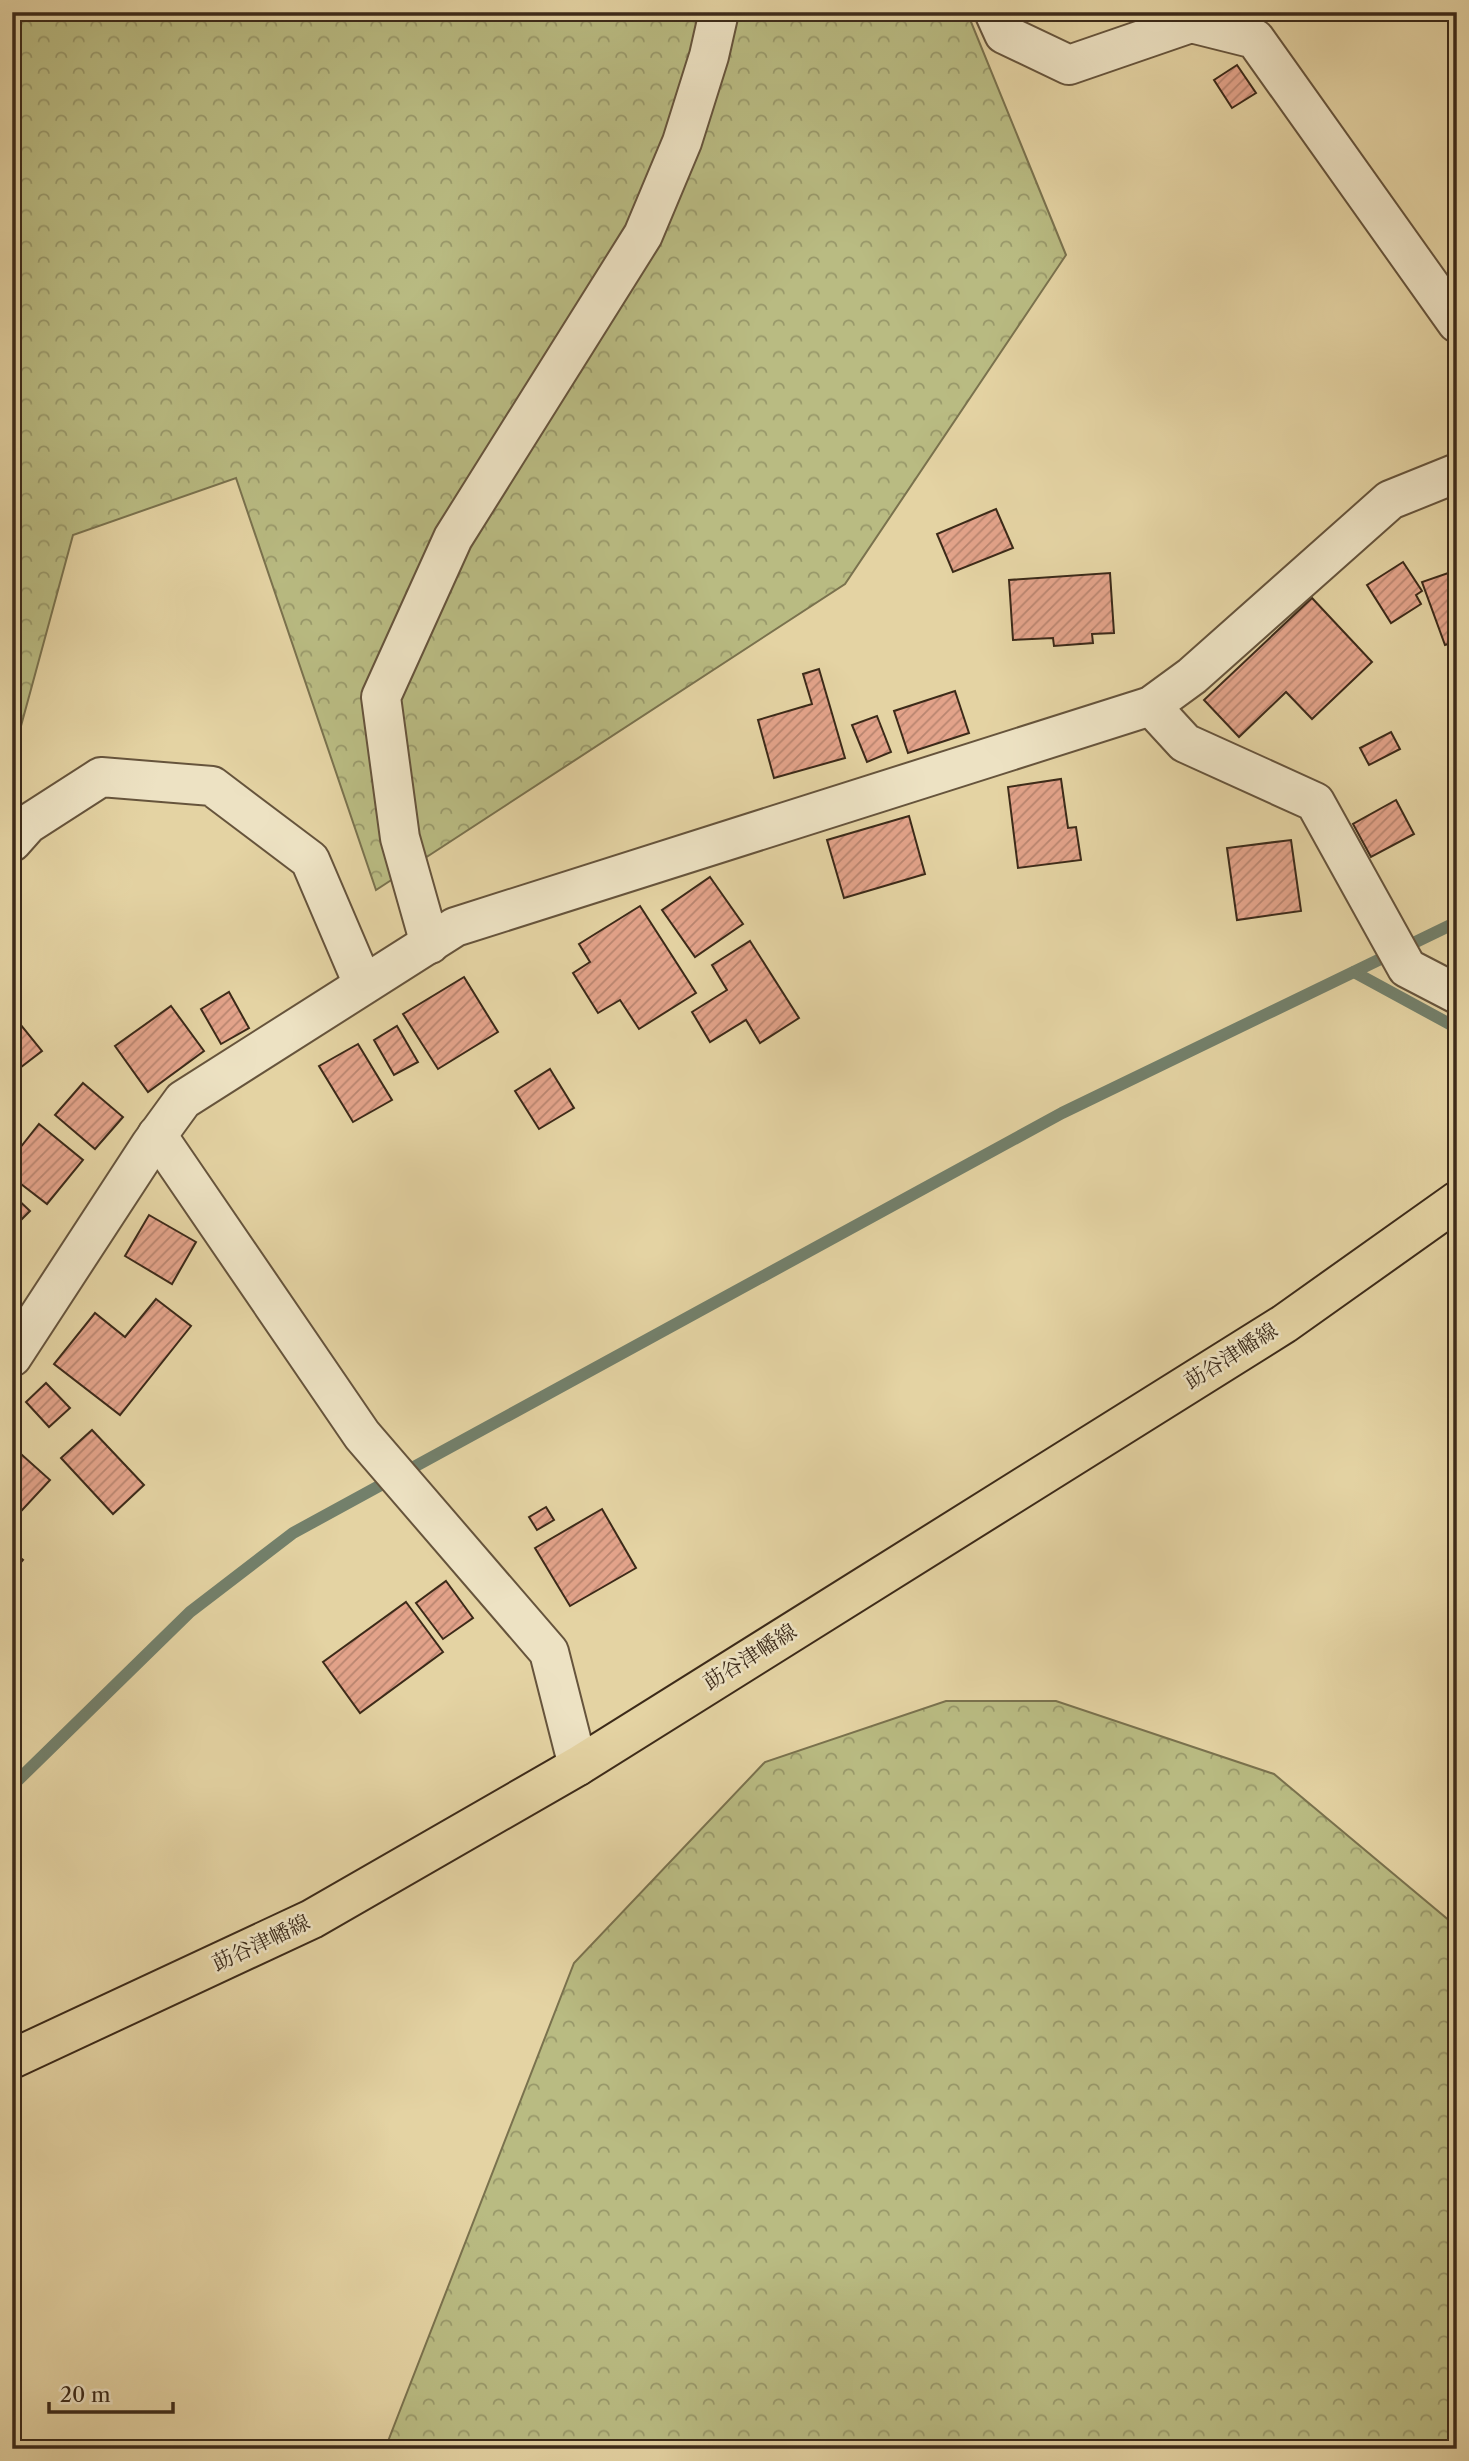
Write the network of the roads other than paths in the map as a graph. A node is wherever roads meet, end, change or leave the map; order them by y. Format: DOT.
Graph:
graph roads {
  1 [pos="719,12"];
  2 [pos="993,12"];
  3 [pos="1457,323"];
  4 [pos="1457,473"];
  5 [pos="1151,706"];
  6 [pos="12,842"];
  7 [pos="430,944"];
  8 [pos="363,984"];
  9 [pos="1457,994"];
  10 [pos="157,1135"];
  11 [pos="1457,1201"];
  12 [pos="12,1357"];
  13 [pos="578,1766"];
  14 [pos="12,2059"];
  1 -- 7 [label="street"];
  2 -- 3 [label="street"];
  4 -- 5 [label="street"];
  5 -- 7 [label="street"];
  5 -- 9 [label="street"];
  6 -- 8 [label="street"];
  7 -- 8 [label="street"];
  8 -- 10 [label="street"];
  10 -- 12 [label="street"];
  10 -- 13 [label="street"];
  11 -- 13 [label="main road, 莇谷津幡線"];
  13 -- 14 [label="main road, 莇谷津幡線"];
}
